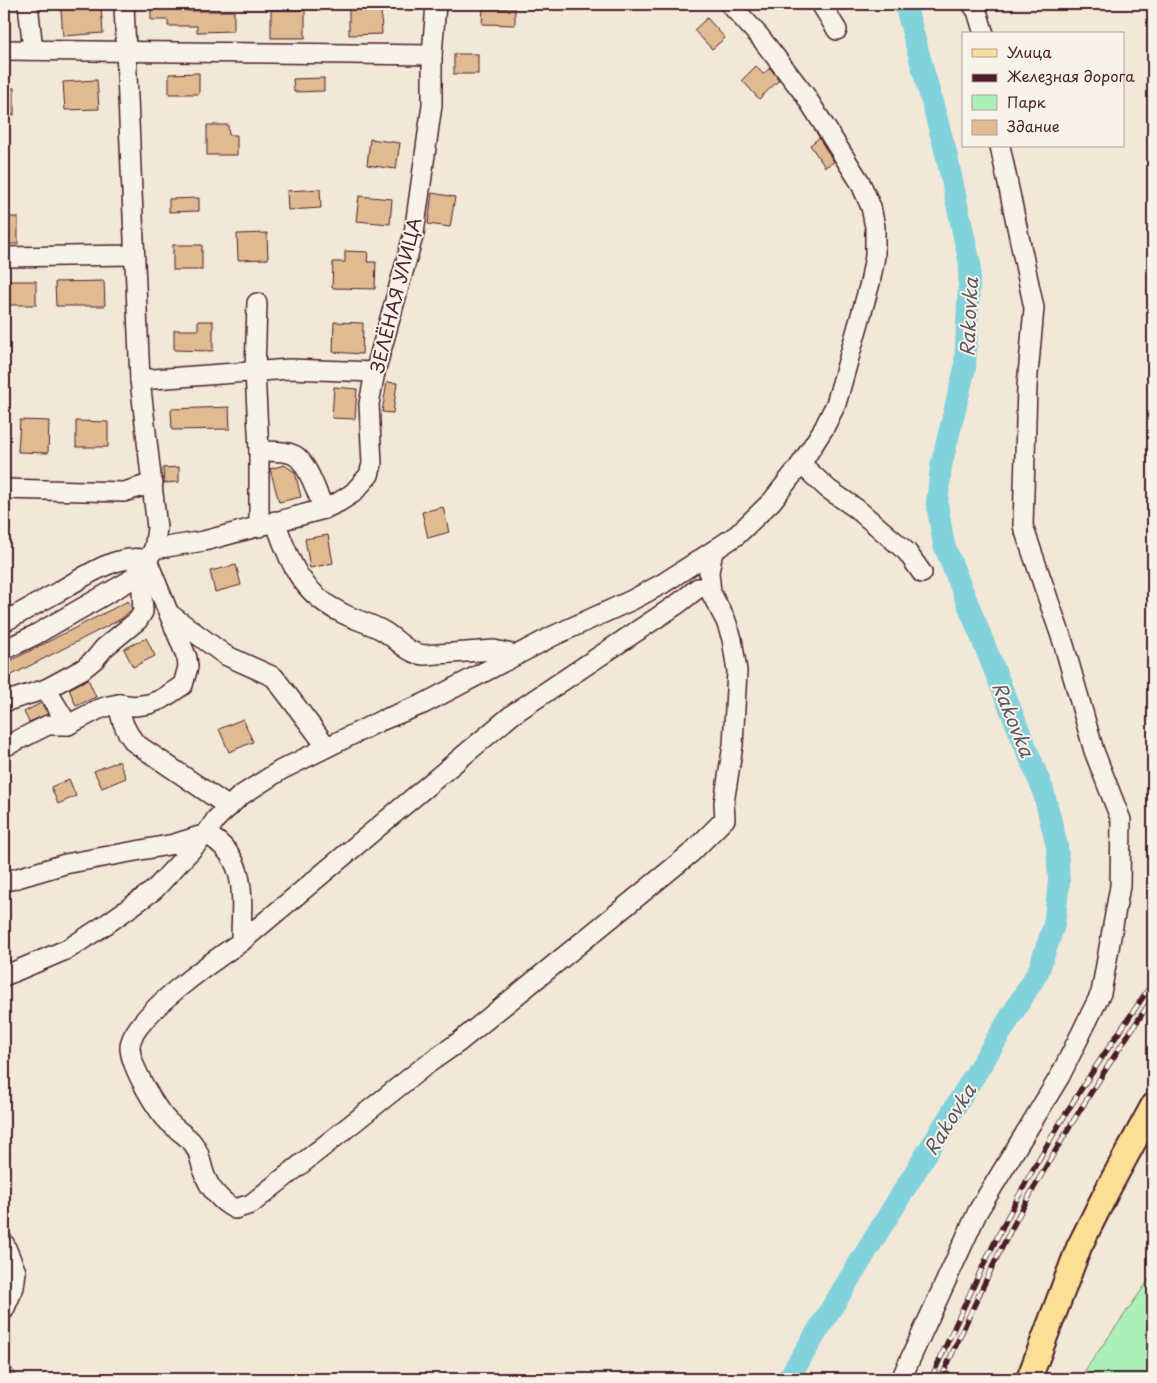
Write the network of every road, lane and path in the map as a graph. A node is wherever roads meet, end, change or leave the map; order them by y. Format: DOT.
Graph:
graph roads {
  1 [pos="28,4"];
  2 [pos="124,4"];
  3 [pos="436,4"];
  4 [pos="730,4"];
  5 [pos="820,4"];
  6 [pos="972,4"];
  7 [pos="836,30"];
  8 [pos="983,32"];
  9 [pos="4,50"];
  10 [pos="33,50"];
  11 [pos="126,52"];
  12 [pos="432,55"];
  13 [pos="1000,148"];
  14 [pos="133,254"];
  15 [pos="4,257"];
  16 [pos="257,303"];
  17 [pos="255,372"];
  18 [pos="375,372"];
  19 [pos="140,380"];
  20 [pos="259,451"];
  21 [pos="801,464"];
  22 [pos="153,483"];
  23 [pos="4,489"];
  24 [pos="324,509"];
  25 [pos="267,524"];
  26 [pos="713,551"];
  27 [pos="147,560"];
  28 [pos="922,573"];
  29 [pos="662,584"];
  30 [pos="705,590"];
  31 [pos="170,614"];
  32 [pos="4,622"];
  33 [pos="4,650"];
  34 [pos="516,655"];
  35 [pos="46,689"];
  36 [pos="4,702"];
  37 [pos="119,704"];
  38 [pos="68,725"];
  39 [pos="4,747"];
  40 [pos="327,747"];
  41 [pos="230,807"];
  42 [pos="206,834"];
  43 [pos="4,882"];
  44 [pos="241,942"];
  45 [pos="4,976"];
  46 [pos="1153,1106"];
  47 [pos="4,1243"];
  48 [pos="4,1310"];
  49 [pos="901,1379"];
  50 [pos="1029,1379"];
  1 -- 10 [label="street"];
  2 -- 11 [label="street"];
  3 -- 12 [label="street, ЗЕЛЁНАЯ УЛИЦА"];
  4 -- 21 [label="street"];
  5 -- 7 [label="street"];
  6 -- 8 [label="street"];
  9 -- 10 [label="street"];
  10 -- 11 [label="street"];
  11 -- 12 [label="street"];
  11 -- 14 [label="street"];
  12 -- 18 [label="street, ЗЕЛЁНАЯ УЛИЦА"];
  13 -- 49 [label="street"];
  14 -- 15 [label="street"];
  14 -- 19 [label="street"];
  16 -- 17 [label="street"];
  17 -- 18 [label="street"];
  17 -- 19 [label="street"];
  17 -- 20 [label="street"];
  18 -- 24 [label="street, ЗЕЛЁНАЯ УЛИЦА"];
  19 -- 22 [label="street"];
  20 -- 24 [label="street"];
  20 -- 25 [label="street"];
  21 -- 26 [label="street"];
  21 -- 28 [label="street"];
  22 -- 23 [label="street"];
  22 -- 27 [label="street"];
  24 -- 25 [label="street"];
  25 -- 27 [label="street"];
  25 -- 34 [label="street"];
  26 -- 29 [label="street"];
  26 -- 30 [label="street"];
  27 -- 31 [label="street"];
  27 -- 32 [label="street"];
  27 -- 33 [label="street"];
  27 -- 35 [label="street"];
  29 -- 30 [label="street"];
  29 -- 34 [label="street"];
  30 -- 44 [label="street"];
  30 -- 44 [label="street"];
  31 -- 37 [label="street"];
  31 -- 40 [label="street"];
  34 -- 40 [label="street"];
  35 -- 36 [label="street"];
  35 -- 38 [label="street"];
  37 -- 38 [label="street"];
  37 -- 41 [label="street"];
  38 -- 39 [label="street"];
  40 -- 41 [label="street"];
  41 -- 42 [label="street"];
  42 -- 43 [label="street"];
  42 -- 44 [label="street"];
  42 -- 45 [label="street"];
  46 -- 50 [label="main road"];
  47 -- 48 [label="street"];
}
